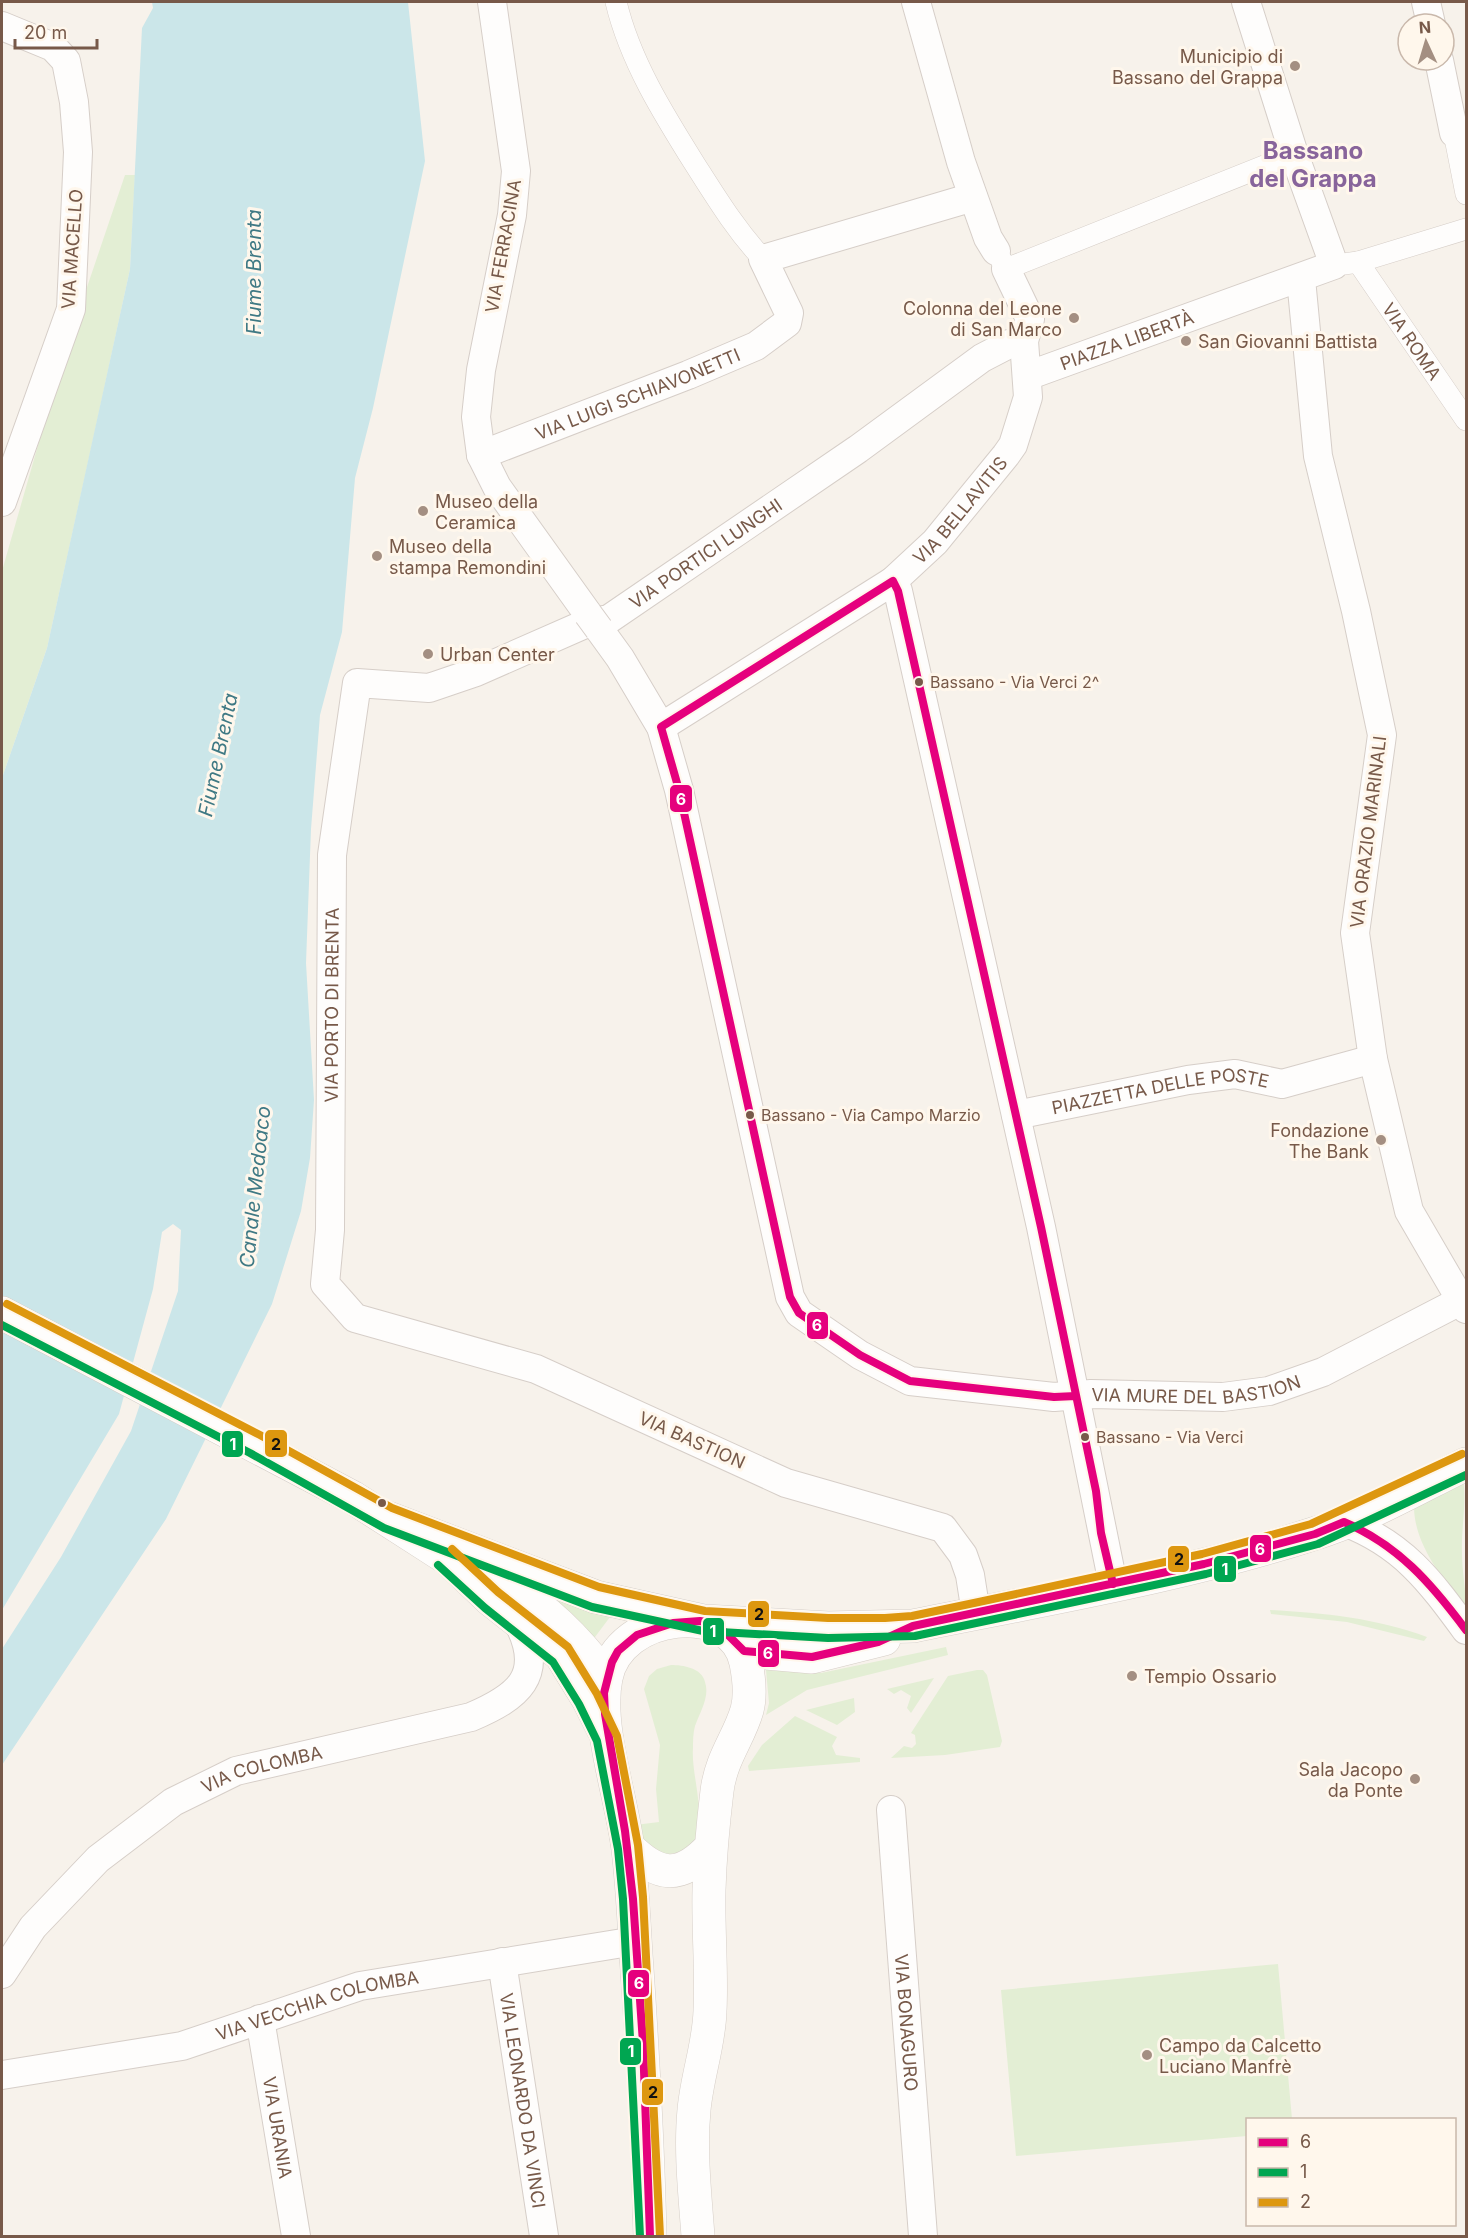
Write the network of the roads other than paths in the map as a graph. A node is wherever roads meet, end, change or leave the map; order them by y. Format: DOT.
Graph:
graph roads {
  1 [pos="492,2"];
  2 [pos="616,2"];
  3 [pos="916,2"];
  4 [pos="1246,2"];
  5 [pos="2,26"];
  6 [pos="1442,72"];
  7 [pos="1460,132"];
  8 [pos="1294,154"];
  9 [pos="1467,194"];
  10 [pos="973,196"];
  11 [pos="1461,230"];
  12 [pos="763,259"];
  13 [pos="1001,260"];
  14 [pos="1346,264"];
  15 [pos="1301,279"];
  16 [pos="1024,341"];
  17 [pos="1027,376"];
  18 [pos="1467,420"];
  19 [pos="481,455"];
  20 [pos="2,502"];
  21 [pos="893,581"];
  22 [pos="357,683"];
  23 [pos="661,727"];
  24 [pos="1373,1059"];
  25 [pos="1016,1114"];
  26 [pos="790,1297"];
  27 [pos="1465,1303"];
  28 [pos="2,1313"];
  29 [pos="355,1318"];
  30 [pos="1076,1396"];
  31 [pos="1467,1464"];
  32 [pos="388,1518"];
  33 [pos="1344,1522"];
  34 [pos="447,1558"];
  35 [pos="1113,1584"];
  36 [pos="976,1613"];
  37 [pos="704,1621"];
  38 [pos="519,1624"];
  39 [pos="913,1626"];
  40 [pos="1467,1630"];
  41 [pos="744,1651"];
  42 [pos="606,1677"];
  43 [pos="608,1738"];
  44 [pos="891,1810"];
  45 [pos="628,1847"];
  46 [pos="710,1848"];
  47 [pos="635,1941"];
  48 [pos="502,1962"];
  49 [pos="2,1974"];
  50 [pos="260,2019"];
  51 [pos="2,2075"];
  52 [pos="296,2236"];
  53 [pos="544,2236"];
  54 [pos="650,2236"];
  55 [pos="698,2236"];
  56 [pos="923,2236"];
  1 -- 19 [label="street, VIA FERRACINA"];
  2 -- 12 [label="street"];
  3 -- 10 [label="street"];
  4 -- 8 [label="street"];
  5 -- 20 [label="street, VIA MACELLO"];
  6 -- 7 [label="street"];
  7 -- 9 [label="street"];
  8 -- 13 [label="street"];
  8 -- 14 [label="street"];
  10 -- 12 [label="street"];
  10 -- 13 [label="street"];
  11 -- 14 [label="street, PIAZZA LIBERTÀ"];
  12 -- 19 [label="street, VIA LUIGI SCHIAVONETTI"];
  13 -- 16 [label="street"];
  14 -- 15 [label="street, PIAZZA LIBERTÀ"];
  14 -- 18 [label="street, VIA ROMA"];
  15 -- 17 [label="street, PIAZZA LIBERTÀ"];
  15 -- 24 [label="street, VIA ORAZIO MARINALI"];
  16 -- 17 [label="street"];
  16 -- 22 [label="street, VIA PORTICI LUNGHI"];
  17 -- 21 [label="street, VIA BELLAVITIS"];
  19 -- 23 [label="street, VIA FERRACINA"];
  21 -- 23 [label="street, VIA BELLAVITIS"];
  21 -- 25 [label="street"];
  22 -- 29 [label="street, VIA PORTO DI BRENTA"];
  23 -- 26 [label="street, VIA FERRACINA"];
  24 -- 25 [label="street, PIAZZETTA DELLE POSTE"];
  24 -- 27 [label="street, VIA ORAZIO MARINALI"];
  25 -- 30 [label="street"];
  26 -- 30 [label="street, VIA MURE DEL BASTION"];
  27 -- 30 [label="street, VIA MURE DEL BASTION"];
  28 -- 32 [label="main road"];
  29 -- 36 [label="street, VIA BASTION"];
  30 -- 35 [label="street"];
  31 -- 33 [label="main road"];
  32 -- 34 [label="main road"];
  32 -- 37 [label="main road"];
  33 -- 35 [label="main road"];
  33 -- 40 [label="street"];
  34 -- 38 [label="main road"];
  34 -- 42 [label="main road"];
  35 -- 36 [label="main road"];
  36 -- 39 [label="main road"];
  37 -- 39 [label="main road"];
  37 -- 41 [label="main road"];
  37 -- 42 [label="main road"];
  38 -- 43 [label="main road"];
  38 -- 49 [label="street, VIA COLOMBA"];
  39 -- 41 [label="main road"];
  41 -- 46 [label="main road"];
  42 -- 43 [label="main road"];
  43 -- 45 [label="main road"];
  44 -- 56 [label="street, VIA BONAGURO"];
  45 -- 46 [label="main road"];
  45 -- 47 [label="main road"];
  46 -- 55 [label="main road"];
  47 -- 48 [label="street, VIA VECCHIA COLOMBA"];
  47 -- 54 [label="main road"];
  48 -- 50 [label="street, VIA VECCHIA COLOMBA"];
  48 -- 53 [label="street, VIA LEONARDO DA VINCI"];
  50 -- 51 [label="street, VIA VECCHIA COLOMBA"];
  50 -- 52 [label="street, VIA URANIA"];
}
